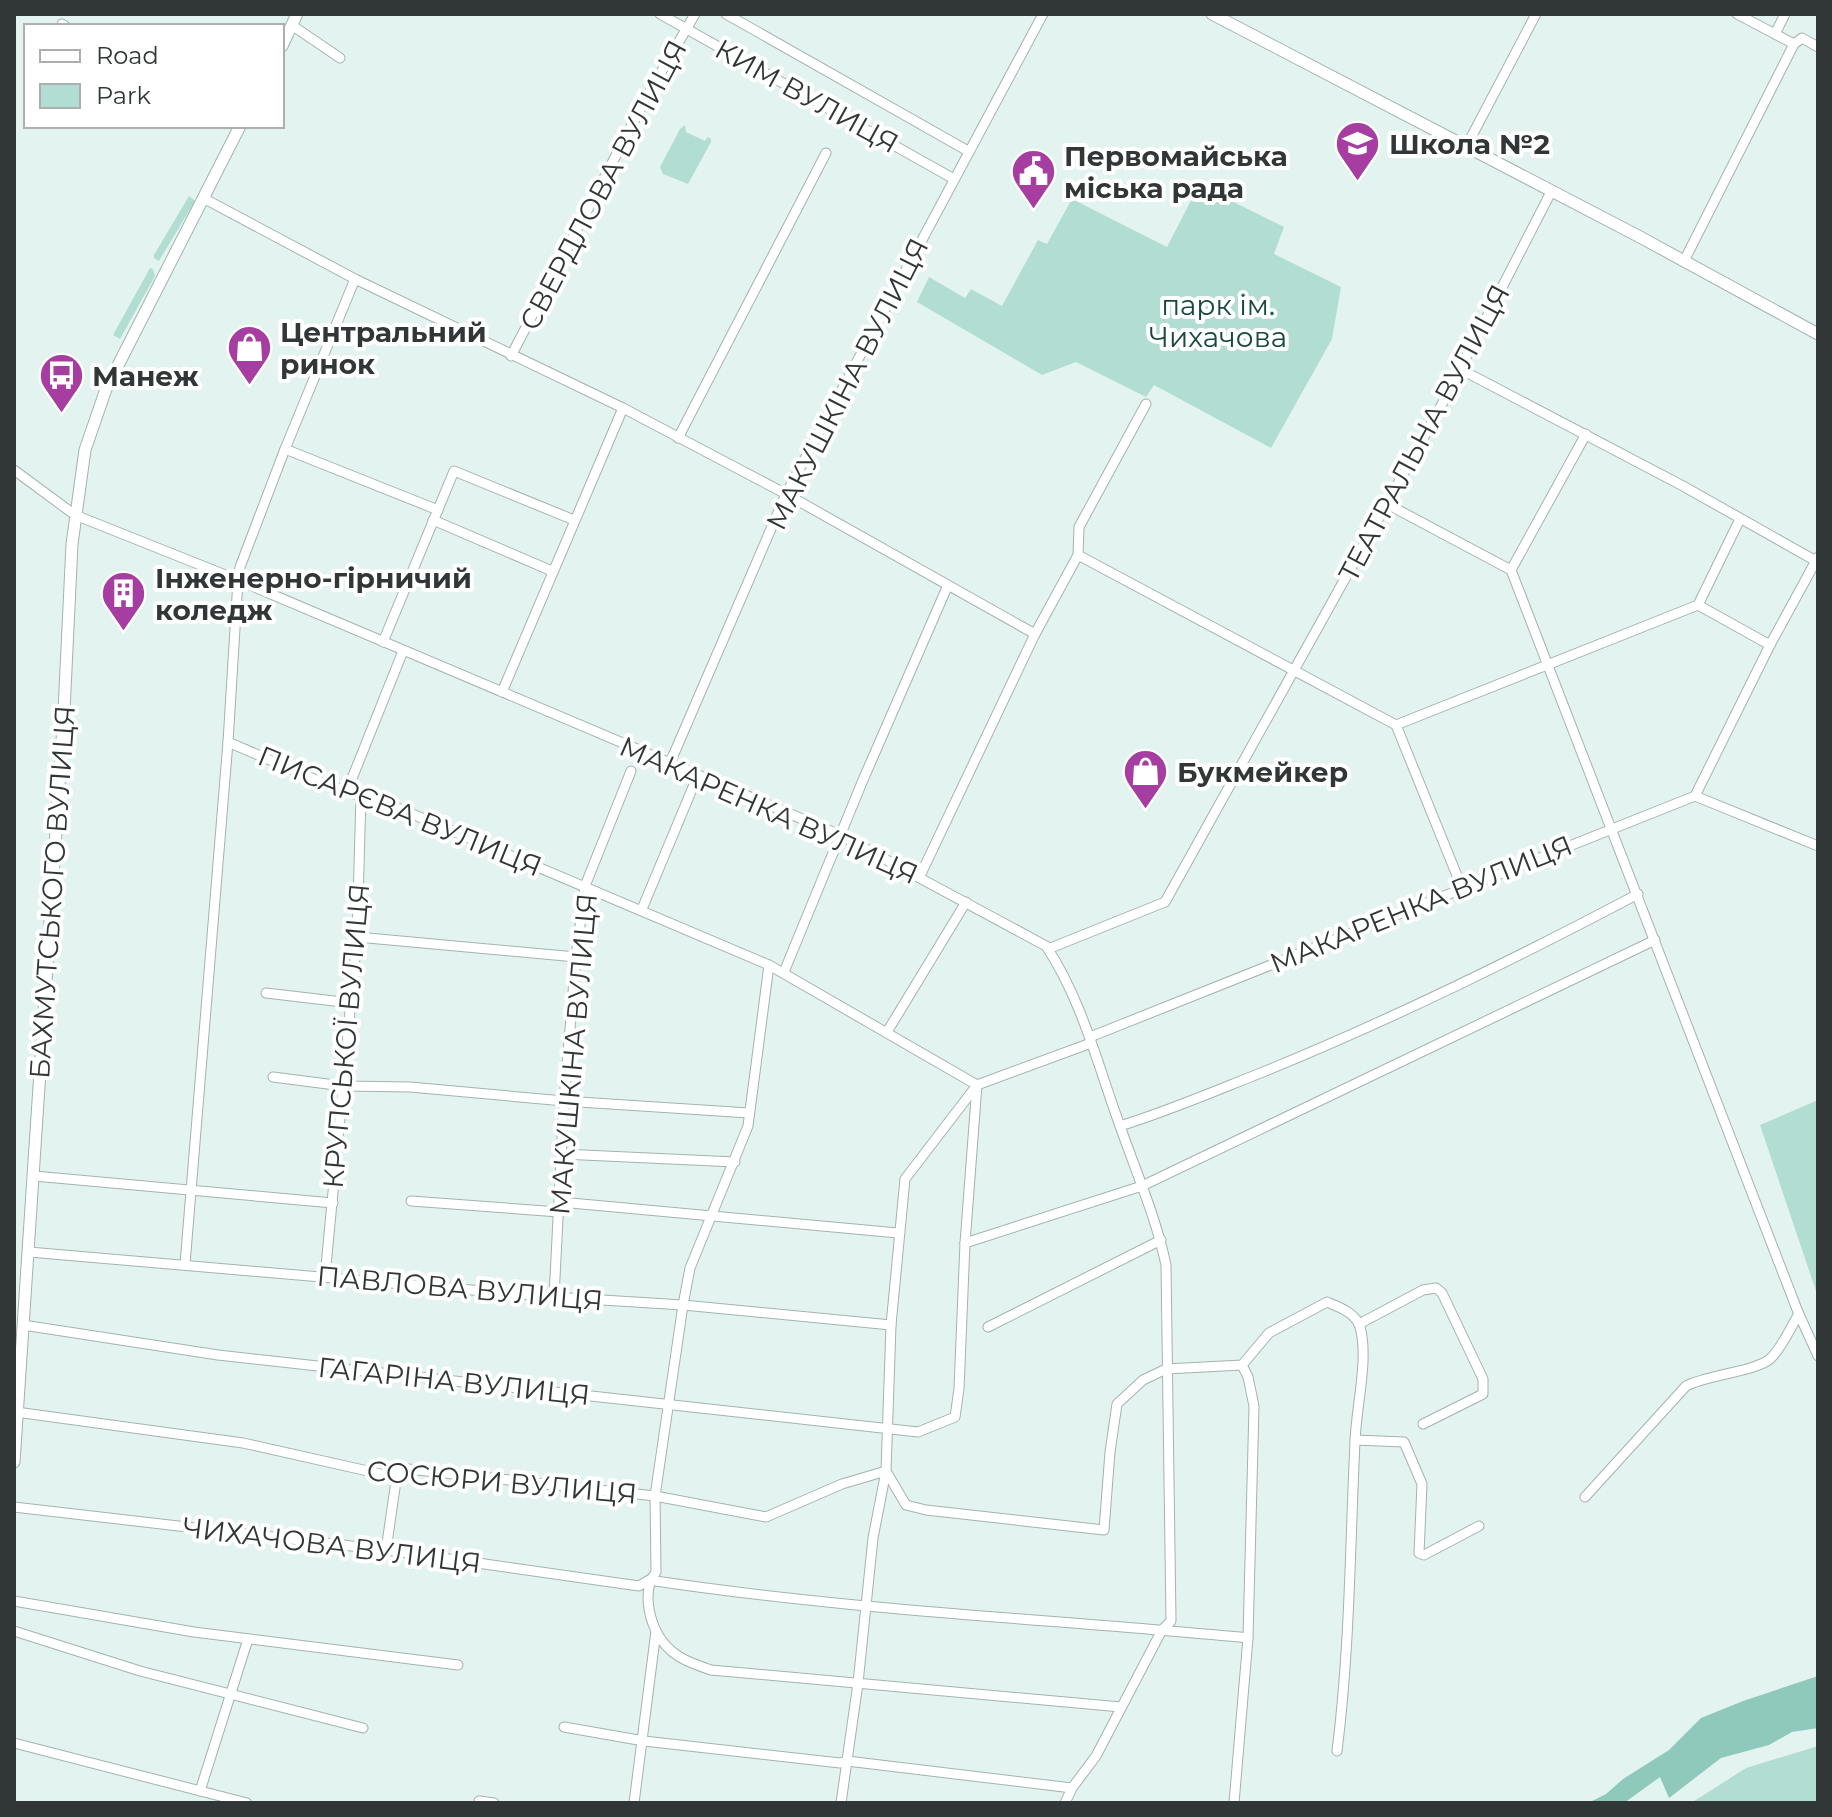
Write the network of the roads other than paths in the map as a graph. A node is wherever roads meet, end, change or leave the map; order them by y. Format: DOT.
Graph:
graph roads {
  1 [pos="660,14"];
  2 [pos="695,14"];
  3 [pos="726,14"];
  4 [pos="1043,14"];
  5 [pos="1212,14"];
  6 [pos="1536,14"];
  7 [pos="1737,14"];
  8 [pos="1785,14"];
  9 [pos="295,20"];
  10 [pos="687,29"];
  11 [pos="1775,34"];
  12 [pos="284,42"];
  13 [pos="1794,44"];
  14 [pos="1818,47"];
  15 [pos="340,58"];
  16 [pos="239,128"];
  17 [pos="1466,147"];
  18 [pos="968,151"];
  19 [pos="826,153"];
  20 [pos="954,179"];
  21 [pos="1551,192"];
  22 [pos="205,199"];
  23 [pos="1684,261"];
  24 [pos="355,279"];
  25 [pos="1818,334"];
  26 [pos="511,356"];
  27 [pos="1460,369"];
  28 [pos="1146,404"];
  29 [pos="623,408"];
  30 [pos="1586,434"];
  31 [pos="678,438"];
  32 [pos="285,449"];
  33 [pos="14,470"];
  34 [pos="786,494"];
  35 [pos="1387,504"];
  36 [pos="75,515"];
  37 [pos="436,515"];
  38 [pos="1740,519"];
  39 [pos="574,520"];
  40 [pos="1078,555"];
  41 [pos="1817,559"];
  42 [pos="1511,570"];
  43 [pos="552,571"];
  44 [pos="238,580"];
  45 [pos="948,585"];
  46 [pos="1698,605"];
  47 [pos="1035,634"];
  48 [pos="383,642"];
  49 [pos="1770,645"];
  50 [pos="403,651"];
  51 [pos="1546,665"];
  52 [pos="1292,671"];
  53 [pos="502,692"];
  54 [pos="1396,725"];
  55 [pos="228,742"];
  56 [pos="670,763"];
  57 [pos="631,771"];
  58 [pos="698,775"];
  59 [pos="347,791"];
  60 [pos="361,795"];
  61 [pos="1695,796"];
  62 [pos="1612,828"];
  63 [pos="840,835"];
  64 [pos="1818,846"];
  65 [pos="920,876"];
  66 [pos="585,886"];
  67 [pos="1462,888"];
  68 [pos="1638,894"];
  69 [pos="966,902"];
  70 [pos="642,909"];
  71 [pos="357,937"];
  72 [pos="1655,940"];
  73 [pos="1048,949"];
  74 [pos="576,957"];
  75 [pos="769,965"];
  76 [pos="784,972"];
  77 [pos="266,993"];
  78 [pos="351,1003"];
  79 [pos="887,1032"];
  80 [pos="1090,1040"];
  81 [pos="273,1077"];
  82 [pos="977,1085"];
  83 [pos="343,1086"];
  84 [pos="564,1101"];
  85 [pos="749,1113"];
  86 [pos="1120,1126"];
  87 [pos="562,1154"];
  88 [pos="735,1162"];
  89 [pos="34,1176"];
  90 [pos="1142,1186"];
  91 [pos="189,1191"];
  92 [pos="411,1201"];
  93 [pos="333,1203"];
  94 [pos="560,1207"];
  95 [pos="709,1217"];
  96 [pos="898,1233"];
  97 [pos="1161,1240"];
  98 [pos="965,1243"];
  99 [pos="29,1252"];
  100 [pos="185,1264"];
  101 [pos="325,1277"];
  102 [pos="554,1297"];
  103 [pos="683,1305"];
  104 [pos="1799,1314"];
  105 [pos="1359,1324"];
  106 [pos="23,1325"];
  107 [pos="891,1325"];
  108 [pos="988,1327"];
  109 [pos="1818,1356"];
  110 [pos="1242,1365"];
  111 [pos="1166,1369"];
  112 [pos="667,1406"];
  113 [pos="16,1412"];
  114 [pos="1423,1424"];
  115 [pos="887,1429"];
  116 [pos="1355,1440"];
  117 [pos="14,1462"];
  118 [pos="886,1471"];
  119 [pos="397,1474"];
  120 [pos="655,1496"];
  121 [pos="1585,1497"];
  122 [pos="14,1507"];
  123 [pos="1479,1526"];
  124 [pos="386,1550"];
  125 [pos="649,1580"];
  126 [pos="14,1601"];
  127 [pos="867,1606"];
  128 [pos="1162,1630"];
  129 [pos="14,1631"];
  130 [pos="656,1631"];
  131 [pos="1248,1638"];
  132 [pos="248,1639"];
  133 [pos="458,1665"];
  134 [pos="858,1683"];
  135 [pos="230,1695"];
  136 [pos="1121,1707"];
  137 [pos="564,1727"];
  138 [pos="363,1728"];
  139 [pos="644,1741"];
  140 [pos="14,1743"];
  141 [pos="1337,1751"];
  142 [pos="847,1761"];
  143 [pos="1072,1788"];
  144 [pos="200,1791"];
  145 [pos="479,1801"];
  146 [pos="247,1803"];
  147 [pos="494,1803"];
  148 [pos="634,1803"];
  149 [pos="841,1803"];
  150 [pos="1065,1803"];
  151 [pos="1234,1803"];
  1 -- 10 [label="street, КИМ ВУЛИЦЯ"];
  2 -- 10 [label="street, СВЕРДЛОВА ВУЛИЦЯ"];
  3 -- 18 [label="street, КИМ ВУЛИЦЯ"];
  4 -- 18 [label="street, МАКУШКІНА ВУЛИЦЯ"];
  5 -- 17 [label="main road"];
  6 -- 17 [label="street"];
  7 -- 11 [label="street"];
  8 -- 11 [label="street"];
  9 -- 12 [label="main road"];
  9 -- 15 [label="street"];
  10 -- 20 [label="street, КИМ ВУЛИЦЯ"];
  10 -- 26 [label="street, СВЕРДЛОВА ВУЛИЦЯ"];
  11 -- 13 [label="street"];
  13 -- 14 [label="street"];
  13 -- 23 [label="street"];
  16 -- 22 [label="main road, БАХМУТСЬКОГО ВУЛИЦЯ"];
  17 -- 21 [label="main road"];
  18 -- 20 [label="street, МАКУШКІНА ВУЛИЦЯ"];
  19 -- 31 [label="street"];
  20 -- 34 [label="street, МАКУШКІНА ВУЛИЦЯ"];
  21 -- 23 [label="main road"];
  21 -- 27 [label="street, ТЕАТРАЛЬНА ВУЛИЦЯ"];
  22 -- 24 [label="street"];
  22 -- 36 [label="main road, БАХМУТСЬКОГО ВУЛИЦЯ"];
  23 -- 25 [label="main road"];
  24 -- 26 [label="street"];
  24 -- 32 [label="street"];
  26 -- 29 [label="street"];
  27 -- 30 [label="street"];
  27 -- 35 [label="street, ТЕАТРАЛЬНА ВУЛИЦЯ"];
  28 -- 40 [label="street"];
  29 -- 31 [label="street"];
  29 -- 39 [label="street"];
  30 -- 38 [label="street"];
  30 -- 42 [label="street"];
  31 -- 34 [label="street"];
  32 -- 37 [label="street"];
  32 -- 44 [label="street"];
  33 -- 36 [label="street, МАКАРЕНКА ВУЛИЦЯ"];
  34 -- 45 [label="street"];
  34 -- 56 [label="street, МАКУШКІНА ВУЛИЦЯ"];
  35 -- 42 [label="street"];
  35 -- 52 [label="street, ТЕАТРАЛЬНА ВУЛИЦЯ"];
  36 -- 44 [label="street, МАКАРЕНКА ВУЛИЦЯ"];
  36 -- 89 [label="main road, БАХМУТСЬКОГО ВУЛИЦЯ"];
  37 -- 39 [label="street"];
  37 -- 43 [label="street"];
  37 -- 48 [label="street"];
  38 -- 41 [label="street"];
  38 -- 46 [label="street"];
  39 -- 43 [label="street"];
  40 -- 47 [label="street"];
  40 -- 52 [label="street"];
  41 -- 49 [label="street"];
  42 -- 51 [label="street"];
  43 -- 53 [label="street"];
  44 -- 48 [label="street, МАКАРЕНКА ВУЛИЦЯ"];
  44 -- 55 [label="street"];
  45 -- 47 [label="street"];
  45 -- 63 [label="street"];
  46 -- 49 [label="street"];
  46 -- 51 [label="street"];
  47 -- 65 [label="street"];
  48 -- 50 [label="street, МАКАРЕНКА ВУЛИЦЯ"];
  49 -- 61 [label="street"];
  50 -- 53 [label="street, МАКАРЕНКА ВУЛИЦЯ"];
  50 -- 59 [label="street"];
  51 -- 54 [label="street"];
  51 -- 62 [label="street"];
  52 -- 54 [label="street"];
  52 -- 73 [label="street, ТЕАТРАЛЬНА ВУЛИЦЯ"];
  53 -- 56 [label="street, МАКАРЕНКА ВУЛИЦЯ"];
  54 -- 67 [label="street"];
  55 -- 59 [label="street, ПИСАРЄВА ВУЛИЦЯ"];
  55 -- 91 [label="street"];
  56 -- 58 [label="street, МАКАРЕНКА ВУЛИЦЯ"];
  57 -- 66 [label="street, МАКУШКІНА ВУЛИЦЯ"];
  58 -- 63 [label="street, МАКАРЕНКА ВУЛИЦЯ"];
  58 -- 70 [label="street"];
  59 -- 60 [label="street, ПИСАРЄВА ВУЛИЦЯ"];
  60 -- 66 [label="street, ПИСАРЄВА ВУЛИЦЯ"];
  60 -- 71 [label="street, КРУПСЬКОЇ ВУЛИЦЯ"];
  61 -- 62 [label="street, МАКАРЕНКА ВУЛИЦЯ"];
  61 -- 64 [label="street"];
  62 -- 67 [label="street, МАКАРЕНКА ВУЛИЦЯ"];
  62 -- 68 [label="street"];
  63 -- 65 [label="street, МАКАРЕНКА ВУЛИЦЯ"];
  63 -- 76 [label="street"];
  65 -- 69 [label="street, МАКАРЕНКА ВУЛИЦЯ"];
  66 -- 70 [label="street, ПИСАРЄВА ВУЛИЦЯ"];
  66 -- 74 [label="street, МАКУШКІНА ВУЛИЦЯ"];
  67 -- 80 [label="street, МАКАРЕНКА ВУЛИЦЯ"];
  68 -- 72 [label="street"];
  68 -- 86 [label="street"];
  69 -- 73 [label="street, МАКАРЕНКА ВУЛИЦЯ"];
  69 -- 79 [label="street"];
  70 -- 75 [label="street, ПИСАРЄВА ВУЛИЦЯ"];
  71 -- 74 [label="street"];
  71 -- 78 [label="street, КРУПСЬКОЇ ВУЛИЦЯ"];
  72 -- 90 [label="street"];
  72 -- 104 [label="street"];
  73 -- 80 [label="street, МАКАРЕНКА ВУЛИЦЯ"];
  74 -- 84 [label="street, МАКУШКІНА ВУЛИЦЯ"];
  75 -- 76 [label="street, ПИСАРЄВА ВУЛИЦЯ"];
  75 -- 85 [label="street"];
  76 -- 79 [label="street, ПИСАРЄВА ВУЛИЦЯ"];
  77 -- 78 [label="street"];
  78 -- 83 [label="street, КРУПСЬКОЇ ВУЛИЦЯ"];
  79 -- 82 [label="street, ПИСАРЄВА ВУЛИЦЯ"];
  80 -- 82 [label="street"];
  80 -- 86 [label="street"];
  81 -- 83 [label="street"];
  82 -- 96 [label="street"];
  82 -- 98 [label="street"];
  83 -- 84 [label="street"];
  83 -- 93 [label="street, КРУПСЬКОЇ ВУЛИЦЯ"];
  84 -- 85 [label="street"];
  84 -- 87 [label="street, МАКУШКІНА ВУЛИЦЯ"];
  85 -- 88 [label="street"];
  86 -- 90 [label="street"];
  87 -- 88 [label="street"];
  87 -- 94 [label="street, МАКУШКІНА ВУЛИЦЯ"];
  88 -- 95 [label="street"];
  89 -- 91 [label="street"];
  89 -- 99 [label="main road, БАХМУТСЬКОГО ВУЛИЦЯ"];
  90 -- 97 [label="street"];
  90 -- 98 [label="street"];
  91 -- 93 [label="street"];
  91 -- 100 [label="street"];
  92 -- 94 [label="street"];
  93 -- 101 [label="street, КРУПСЬКОЇ ВУЛИЦЯ"];
  94 -- 95 [label="street"];
  94 -- 102 [label="street, МАКУШКІНА ВУЛИЦЯ"];
  95 -- 96 [label="street"];
  95 -- 103 [label="street"];
  96 -- 107 [label="street"];
  97 -- 108 [label="street"];
  97 -- 111 [label="street"];
  98 -- 115 [label="street, ГАГАРІНА ВУЛИЦЯ"];
  99 -- 100 [label="street, ПАВЛОВА ВУЛИЦЯ"];
  99 -- 106 [label="main road, БАХМУТСЬКОГО ВУЛИЦЯ"];
  100 -- 101 [label="street, ПАВЛОВА ВУЛИЦЯ"];
  101 -- 102 [label="street, ПАВЛОВА ВУЛИЦЯ"];
  102 -- 103 [label="street, ПАВЛОВА ВУЛИЦЯ"];
  103 -- 107 [label="street, ПАВЛОВА ВУЛИЦЯ"];
  103 -- 112 [label="street"];
  104 -- 109 [label="street"];
  104 -- 121 [label="street"];
  105 -- 110 [label="street"];
  105 -- 114 [label="street"];
  105 -- 116 [label="street"];
  106 -- 112 [label="street, ГАГАРІНА ВУЛИЦЯ"];
  106 -- 113 [label="main road, БАХМУТСЬКОГО ВУЛИЦЯ"];
  107 -- 115 [label="street"];
  110 -- 111 [label="street"];
  110 -- 131 [label="street"];
  111 -- 118 [label="street"];
  111 -- 128 [label="street"];
  112 -- 115 [label="street, ГАГАРІНА ВУЛИЦЯ"];
  112 -- 120 [label="street"];
  113 -- 117 [label="main road, БАХМУТСЬКОГО ВУЛИЦЯ"];
  113 -- 119 [label="street, СОСЮРИ ВУЛИЦЯ"];
  115 -- 118 [label="street"];
  116 -- 123 [label="street"];
  116 -- 141 [label="street"];
  118 -- 120 [label="street, СОСЮРИ ВУЛИЦЯ"];
  118 -- 127 [label="street"];
  119 -- 120 [label="street, СОСЮРИ ВУЛИЦЯ"];
  119 -- 124 [label="street"];
  120 -- 125 [label="street"];
  122 -- 124 [label="street, ЧИХАЧОВА ВУЛИЦЯ"];
  124 -- 125 [label="street, ЧИХАЧОВА ВУЛИЦЯ"];
  125 -- 127 [label="street, ЧИХАЧОВА ВУЛИЦЯ"];
  125 -- 130 [label="street"];
  126 -- 132 [label="street"];
  127 -- 128 [label="street, ЧИХАЧОВА ВУЛИЦЯ"];
  127 -- 134 [label="street"];
  128 -- 131 [label="street, ЧИХАЧОВА ВУЛИЦЯ"];
  128 -- 136 [label="street"];
  129 -- 135 [label="street"];
  130 -- 134 [label="street"];
  130 -- 139 [label="street"];
  131 -- 151 [label="street"];
  132 -- 133 [label="street"];
  132 -- 135 [label="street"];
  134 -- 136 [label="street"];
  134 -- 142 [label="street"];
  135 -- 138 [label="street"];
  135 -- 144 [label="street"];
  136 -- 143 [label="street"];
  137 -- 139 [label="street"];
  139 -- 142 [label="street"];
  139 -- 148 [label="street"];
  140 -- 144 [label="street"];
  142 -- 143 [label="street"];
  142 -- 149 [label="street"];
  143 -- 150 [label="street"];
  144 -- 146 [label="street"];
  145 -- 147 [label="street"];
}
